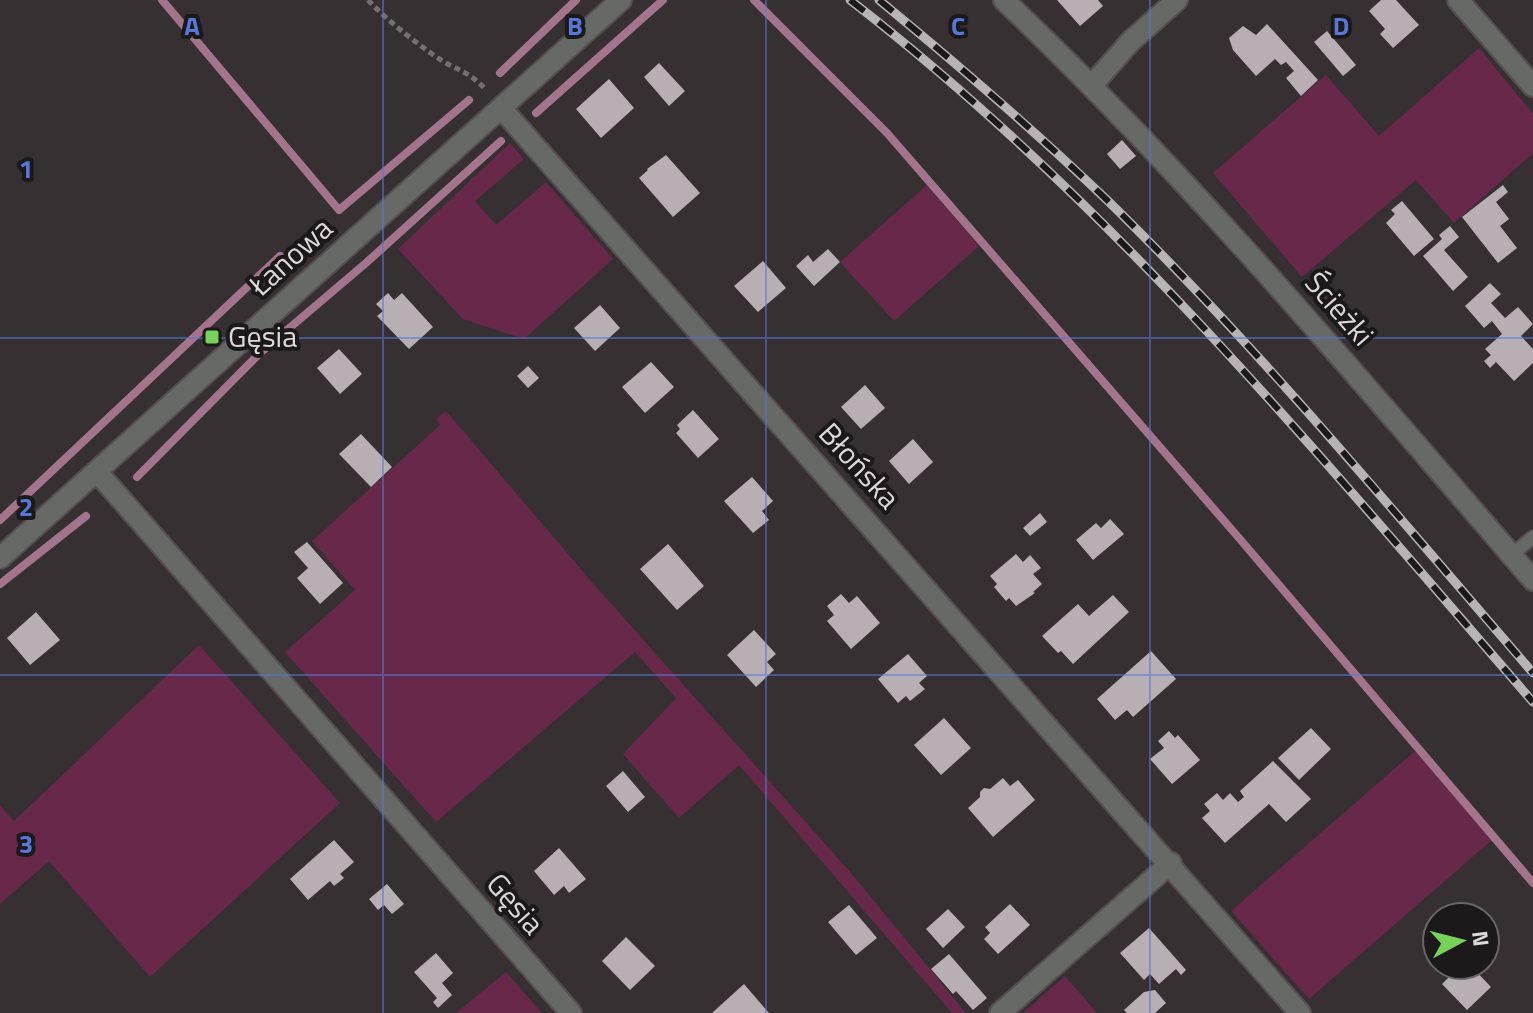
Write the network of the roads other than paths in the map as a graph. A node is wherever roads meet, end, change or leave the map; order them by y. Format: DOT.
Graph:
graph roads {
  1 [pos="621,0"];
  2 [pos="1004,0"];
  3 [pos="1177,0"];
  4 [pos="1458,0"];
  5 [pos="1093,84"];
  6 [pos="1533,86"];
  7 [pos="502,109"];
  8 [pos="98,473"];
  9 [pos="1533,537"];
  10 [pos="1512,555"];
  11 [pos="0,558"];
  12 [pos="1533,580"];
  13 [pos="1171,863"];
  14 [pos="571,1013"];
  15 [pos="1000,1013"];
  16 [pos="1300,1013"];
  1 -- 7 [label="street, Łanowa"];
  2 -- 5 [label="street, Ścieżki"];
  3 -- 5 [label="street"];
  4 -- 6 [label="street"];
  5 -- 10 [label="street, Ścieżki"];
  7 -- 8 [label="street, Łanowa"];
  7 -- 13 [label="street, Błońska"];
  8 -- 11 [label="street, Łanowa"];
  8 -- 14 [label="street, Gęsia"];
  9 -- 10 [label="lane"];
  10 -- 12 [label="street, Ścieżki"];
  13 -- 15 [label="street"];
  13 -- 16 [label="street, Błońska"];
}
